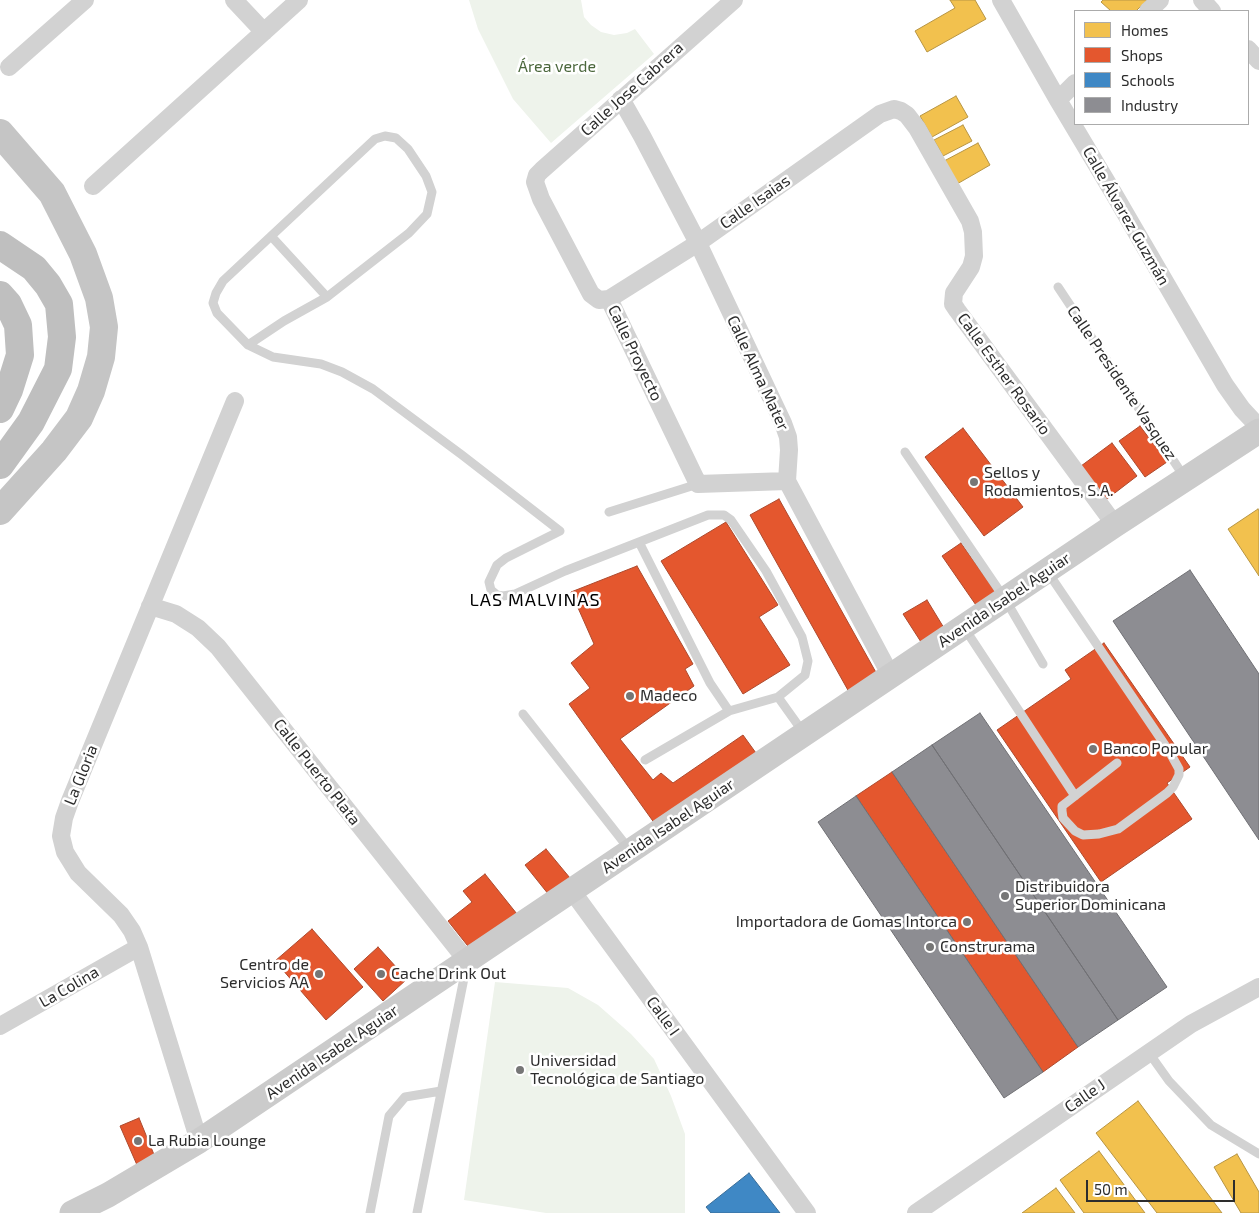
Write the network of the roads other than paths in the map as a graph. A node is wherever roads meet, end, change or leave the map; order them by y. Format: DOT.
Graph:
graph roads {
  1 [pos="85,0"];
  2 [pos="234,0"];
  3 [pos="299,0"];
  4 [pos="734,0"];
  5 [pos="1001,0"];
  6 [pos="1160,0"];
  7 [pos="1202,0"];
  8 [pos="1149,10"];
  9 [pos="1211,10"];
  10 [pos="264,32"];
  11 [pos="1249,50"];
  12 [pos="1259,61"];
  13 [pos="9,67"];
  14 [pos="1074,84"];
  15 [pos="621,100"];
  16 [pos="1058,100"];
  17 [pos="901,111"];
  18 [pos="0,133"];
  19 [pos="535,182"];
  20 [pos="93,186"];
  21 [pos="270,236"];
  22 [pos="698,243"];
  23 [pos="0,245"];
  24 [pos="1058,287"];
  25 [pos="0,295"];
  26 [pos="327,297"];
  27 [pos="609,299"];
  28 [pos="248,345"];
  29 [pos="235,401"];
  30 [pos="0,409"];
  31 [pos="1259,427"];
  32 [pos="1259,432"];
  33 [pos="905,452"];
  34 [pos="0,465"];
  35 [pos="1186,479"];
  36 [pos="787,481"];
  37 [pos="698,484"];
  38 [pos="0,511"];
  39 [pos="609,512"];
  40 [pos="1116,525"];
  41 [pos="639,542"];
  42 [pos="1047,571"];
  43 [pos="1006,599"];
  44 [pos="150,606"];
  45 [pos="964,628"];
  46 [pos="1044,664"];
  47 [pos="891,676"];
  48 [pos="778,697"];
  49 [pos="729,711"];
  50 [pos="523,714"];
  51 [pos="804,735"];
  52 [pos="645,760"];
  53 [pos="1117,763"];
  54 [pos="1074,796"];
  55 [pos="631,851"];
  56 [pos="572,891"];
  57 [pos="138,947"];
  58 [pos="467,961"];
  59 [pos="1259,987"];
  60 [pos="0,1026"];
  61 [pos="1149,1052"];
  62 [pos="442,1091"];
  63 [pos="199,1141"];
  64 [pos="1259,1154"];
  65 [pos="72,1213"];
  66 [pos="370,1213"];
  67 [pos="417,1213"];
  68 [pos="806,1213"];
  69 [pos="916,1213"];
  1 -- 13 [label="street"];
  2 -- 10 [label="street"];
  3 -- 10 [label="street"];
  4 -- 15 [label="street, Calle Jose Cabrera"];
  5 -- 16 [label="street, Calle Álvarez Guzmán"];
  6 -- 8 [label="street"];
  7 -- 9 [label="street"];
  10 -- 20 [label="street"];
  11 -- 12 [label="street"];
  14 -- 16 [label="street"];
  15 -- 19 [label="street, Calle Jose Cabrera"];
  15 -- 22 [label="street, Calle Alma Mater"];
  16 -- 31 [label="street, Calle Álvarez Guzmán"];
  17 -- 22 [label="street, Calle Isaias"];
  17 -- 40 [label="street, Calle Esther Rosario"];
  18 -- 38 [label="main road"];
  19 -- 27 [label="street, Calle Proyecto"];
  21 -- 26 [label="lane"];
  21 -- 26 [label="lane"];
  21 -- 28 [label="lane"];
  22 -- 27 [label="street, Calle Isaias"];
  22 -- 36 [label="street, Calle Alma Mater"];
  23 -- 34 [label="highway"];
  24 -- 35 [label="lane, Calle Presidente Vasquez"];
  25 -- 30 [label="highway"];
  26 -- 28 [label="lane"];
  27 -- 37 [label="street, Calle Proyecto"];
  28 -- 41 [label="lane"];
  29 -- 44 [label="street, La Gloria"];
  32 -- 35 [label="main road, Avenida Isabel Aguiar"];
  33 -- 43 [label="lane"];
  35 -- 40 [label="main road, Avenida Isabel Aguiar"];
  36 -- 37 [label="street"];
  36 -- 47 [label="street"];
  37 -- 39 [label="lane"];
  40 -- 42 [label="main road, Avenida Isabel Aguiar"];
  41 -- 48 [label="lane"];
  41 -- 49 [label="lane"];
  42 -- 43 [label="main road, Avenida Isabel Aguiar"];
  42 -- 54 [label="lane"];
  43 -- 45 [label="main road, Avenida Isabel Aguiar"];
  43 -- 46 [label="lane"];
  44 -- 57 [label="street, La Gloria"];
  44 -- 58 [label="street, Calle Puerto Plata"];
  45 -- 47 [label="main road, Avenida Isabel Aguiar"];
  45 -- 54 [label="lane"];
  47 -- 51 [label="main road, Avenida Isabel Aguiar"];
  48 -- 49 [label="lane"];
  48 -- 51 [label="lane"];
  49 -- 52 [label="lane"];
  50 -- 55 [label="lane"];
  51 -- 55 [label="main road, Avenida Isabel Aguiar"];
  53 -- 54 [label="lane"];
  55 -- 56 [label="main road, Avenida Isabel Aguiar"];
  56 -- 58 [label="main road, Avenida Isabel Aguiar"];
  56 -- 68 [label="street, Calle I"];
  57 -- 60 [label="street, La Colina"];
  57 -- 63 [label="street, La Gloria"];
  58 -- 62 [label="lane"];
  58 -- 63 [label="main road, Avenida Isabel Aguiar"];
  59 -- 61 [label="street, Calle J"];
  61 -- 64 [label="lane"];
  61 -- 69 [label="street, Calle J"];
  62 -- 66 [label="lane"];
  62 -- 67 [label="lane"];
  63 -- 65 [label="main road, Avenida Isabel Aguiar"];
}
